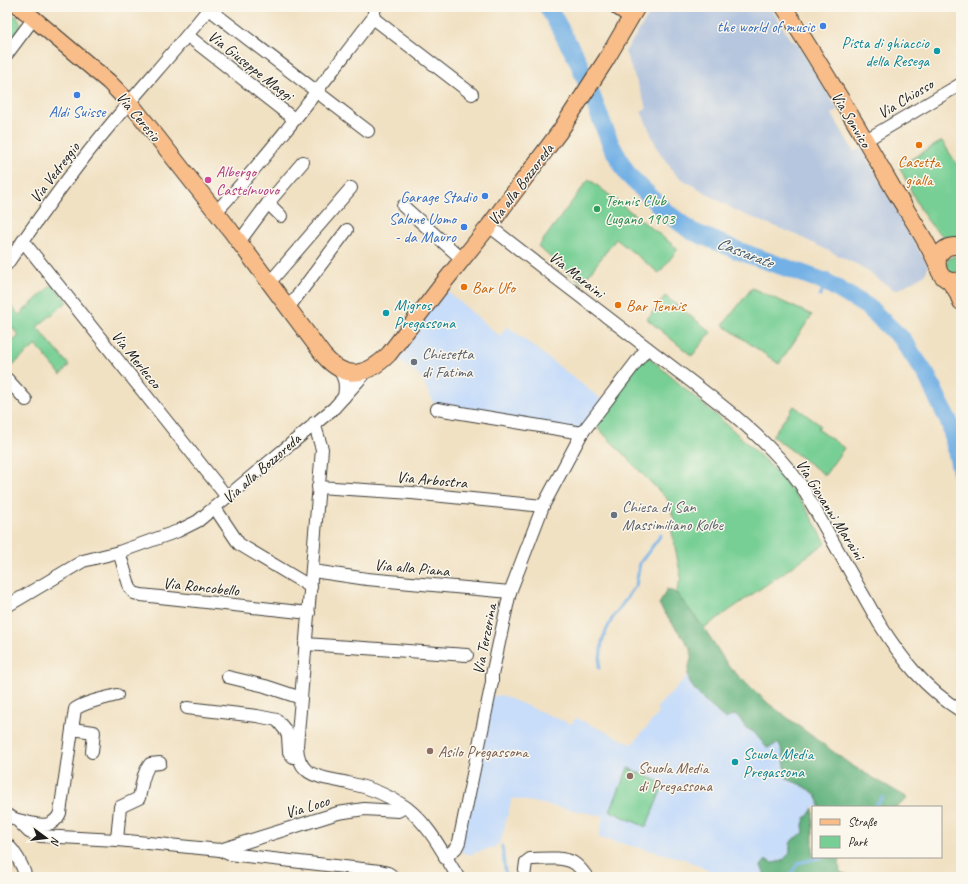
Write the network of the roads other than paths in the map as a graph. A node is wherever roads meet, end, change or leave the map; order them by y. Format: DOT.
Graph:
graph roads {
  1 [pos="20,7"];
  2 [pos="618,7"];
  3 [pos="784,7"];
  4 [pos="209,8"];
  5 [pos="634,12"];
  6 [pos="374,13"];
  7 [pos="34,18"];
  8 [pos="188,36"];
  9 [pos="7,54"];
  10 [pos="961,84"];
  11 [pos="316,90"];
  12 [pos="472,94"];
  13 [pos="129,102"];
  14 [pos="294,119"];
  15 [pos="368,131"];
  16 [pos="866,140"];
  17 [pos="303,162"];
  18 [pos="351,188"];
  19 [pos="268,203"];
  20 [pos="403,206"];
  21 [pos="216,212"];
  22 [pos="281,216"];
  23 [pos="489,226"];
  24 [pos="348,230"];
  25 [pos="920,230"];
  26 [pos="22,241"];
  27 [pos="239,242"];
  28 [pos="956,246"];
  29 [pos="462,259"];
  30 [pos="7,263"];
  31 [pos="937,264"];
  32 [pos="954,280"];
  33 [pos="270,282"];
  34 [pos="961,302"];
  35 [pos="289,307"];
  36 [pos="646,348"];
  37 [pos="339,369"];
  38 [pos="367,371"];
  39 [pos="7,380"];
  40 [pos="348,393"];
  41 [pos="26,400"];
  42 [pos="437,409"];
  43 [pos="314,423"];
  44 [pos="582,434"];
  45 [pos="318,487"];
  46 [pos="227,497"];
  47 [pos="543,506"];
  48 [pos="215,508"];
  49 [pos="119,552"];
  50 [pos="313,571"];
  51 [pos="311,587"];
  52 [pos="510,592"];
  53 [pos="7,606"];
  54 [pos="308,613"];
  55 [pos="305,644"];
  56 [pos="467,655"];
  57 [pos="228,677"];
  58 [pos="117,695"];
  59 [pos="301,698"];
  60 [pos="188,708"];
  61 [pos="961,711"];
  62 [pos="72,729"];
  63 [pos="92,752"];
  64 [pos="299,761"];
  65 [pos="160,763"];
  66 [pos="405,807"];
  67 [pos="12,818"];
  68 [pos="117,840"];
  69 [pos="7,844"];
  70 [pos="220,850"];
  71 [pos="445,858"];
  72 [pos="571,862"];
  73 [pos="26,877"];
  74 [pos="394,877"];
  75 [pos="458,877"];
  76 [pos="524,877"];
  77 [pos="573,877"];
  78 [pos="588,877"];
  1 -- 7 [label="main road, Via Ceresio"];
  2 -- 5 [label="main road"];
  3 -- 16 [label="main road, Via Sonvico"];
  4 -- 8 [label="street, Via Vedreggio"];
  4 -- 11 [label="street, Via Giuseppe Maggi"];
  5 -- 23 [label="main road, Via alla Bozzoreda"];
  6 -- 11 [label="street, Via Giuseppe Maggi"];
  6 -- 12 [label="street, Via Giuseppe Maggi"];
  7 -- 9 [label="street"];
  7 -- 13 [label="main road, Via Ceresio"];
  8 -- 13 [label="street, Via Vedreggio"];
  8 -- 14 [label="street, Via Giuseppe Maggi"];
  10 -- 16 [label="street, Via Chiosso"];
  11 -- 14 [label="street, Via Giuseppe Maggi"];
  11 -- 15 [label="street, Via Giuseppe Maggi"];
  13 -- 21 [label="main road, Via Ceresio"];
  13 -- 26 [label="street, Via Vedreggio"];
  14 -- 21 [label="street, Via Giuseppe Maggi"];
  16 -- 25 [label="main road, Via Sonvico"];
  17 -- 19 [label="street"];
  18 -- 33 [label="street"];
  19 -- 22 [label="street"];
  19 -- 27 [label="street"];
  20 -- 29 [label="street"];
  21 -- 27 [label="main road, Via Ceresio"];
  23 -- 29 [label="main road, Via alla Bozzoreda"];
  23 -- 36 [label="street, Via Maraini"];
  24 -- 35 [label="street"];
  25 -- 28 [label="main road, Via Sonvico"];
  25 -- 31 [label="main road, Via Sonvico"];
  26 -- 30 [label="street, Via Vedreggio"];
  26 -- 46 [label="street, Via Merlecco"];
  27 -- 33 [label="main road, Via Ceresio"];
  28 -- 31 [label="main road"];
  29 -- 38 [label="main road, Via alla Bozzoreda"];
  31 -- 32 [label="main road, Via Sonvico"];
  32 -- 34 [label="main road"];
  33 -- 35 [label="main road, Via Ceresio"];
  35 -- 37 [label="main road, Via Ceresio"];
  36 -- 44 [label="street, Via Terzerina"];
  36 -- 61 [label="street, Via Giovanni Maraini"];
  37 -- 38 [label="main road"];
  37 -- 40 [label="street"];
  38 -- 40 [label="street, Via alla Bozzoreda"];
  39 -- 41 [label="street"];
  40 -- 43 [label="street, Via alla Bozzoreda"];
  42 -- 44 [label="street"];
  43 -- 45 [label="street"];
  43 -- 46 [label="street, Via alla Bozzoreda"];
  44 -- 47 [label="street, Via Terzerina"];
  45 -- 47 [label="street, Via Arbostra"];
  45 -- 50 [label="street"];
  46 -- 48 [label="street, Via alla Bozzoreda"];
  47 -- 52 [label="street, Via Terzerina"];
  48 -- 49 [label="street, Via alla Bozzoreda"];
  48 -- 51 [label="street"];
  49 -- 53 [label="street, Via alla Bozzoreda"];
  49 -- 54 [label="street, Via Roncobello"];
  50 -- 51 [label="street"];
  50 -- 52 [label="street, Via alla Piana"];
  51 -- 54 [label="street"];
  52 -- 71 [label="street, Via Terzerina"];
  54 -- 55 [label="street"];
  55 -- 56 [label="street"];
  55 -- 59 [label="street"];
  57 -- 59 [label="street"];
  58 -- 62 [label="street, Via Loco"];
  59 -- 64 [label="street"];
  60 -- 64 [label="street"];
  62 -- 63 [label="street"];
  62 -- 67 [label="street, Via Loco"];
  64 -- 66 [label="street"];
  65 -- 68 [label="street"];
  66 -- 70 [label="street, Via Loco"];
  66 -- 71 [label="street"];
  67 -- 68 [label="street, Via Loco"];
  68 -- 70 [label="street, Via Loco"];
  69 -- 73 [label="street"];
  70 -- 74 [label="street, Via Loco"];
  71 -- 75 [label="street"];
  72 -- 76 [label="street"];
  72 -- 77 [label="street"];
  72 -- 78 [label="street"];
}
